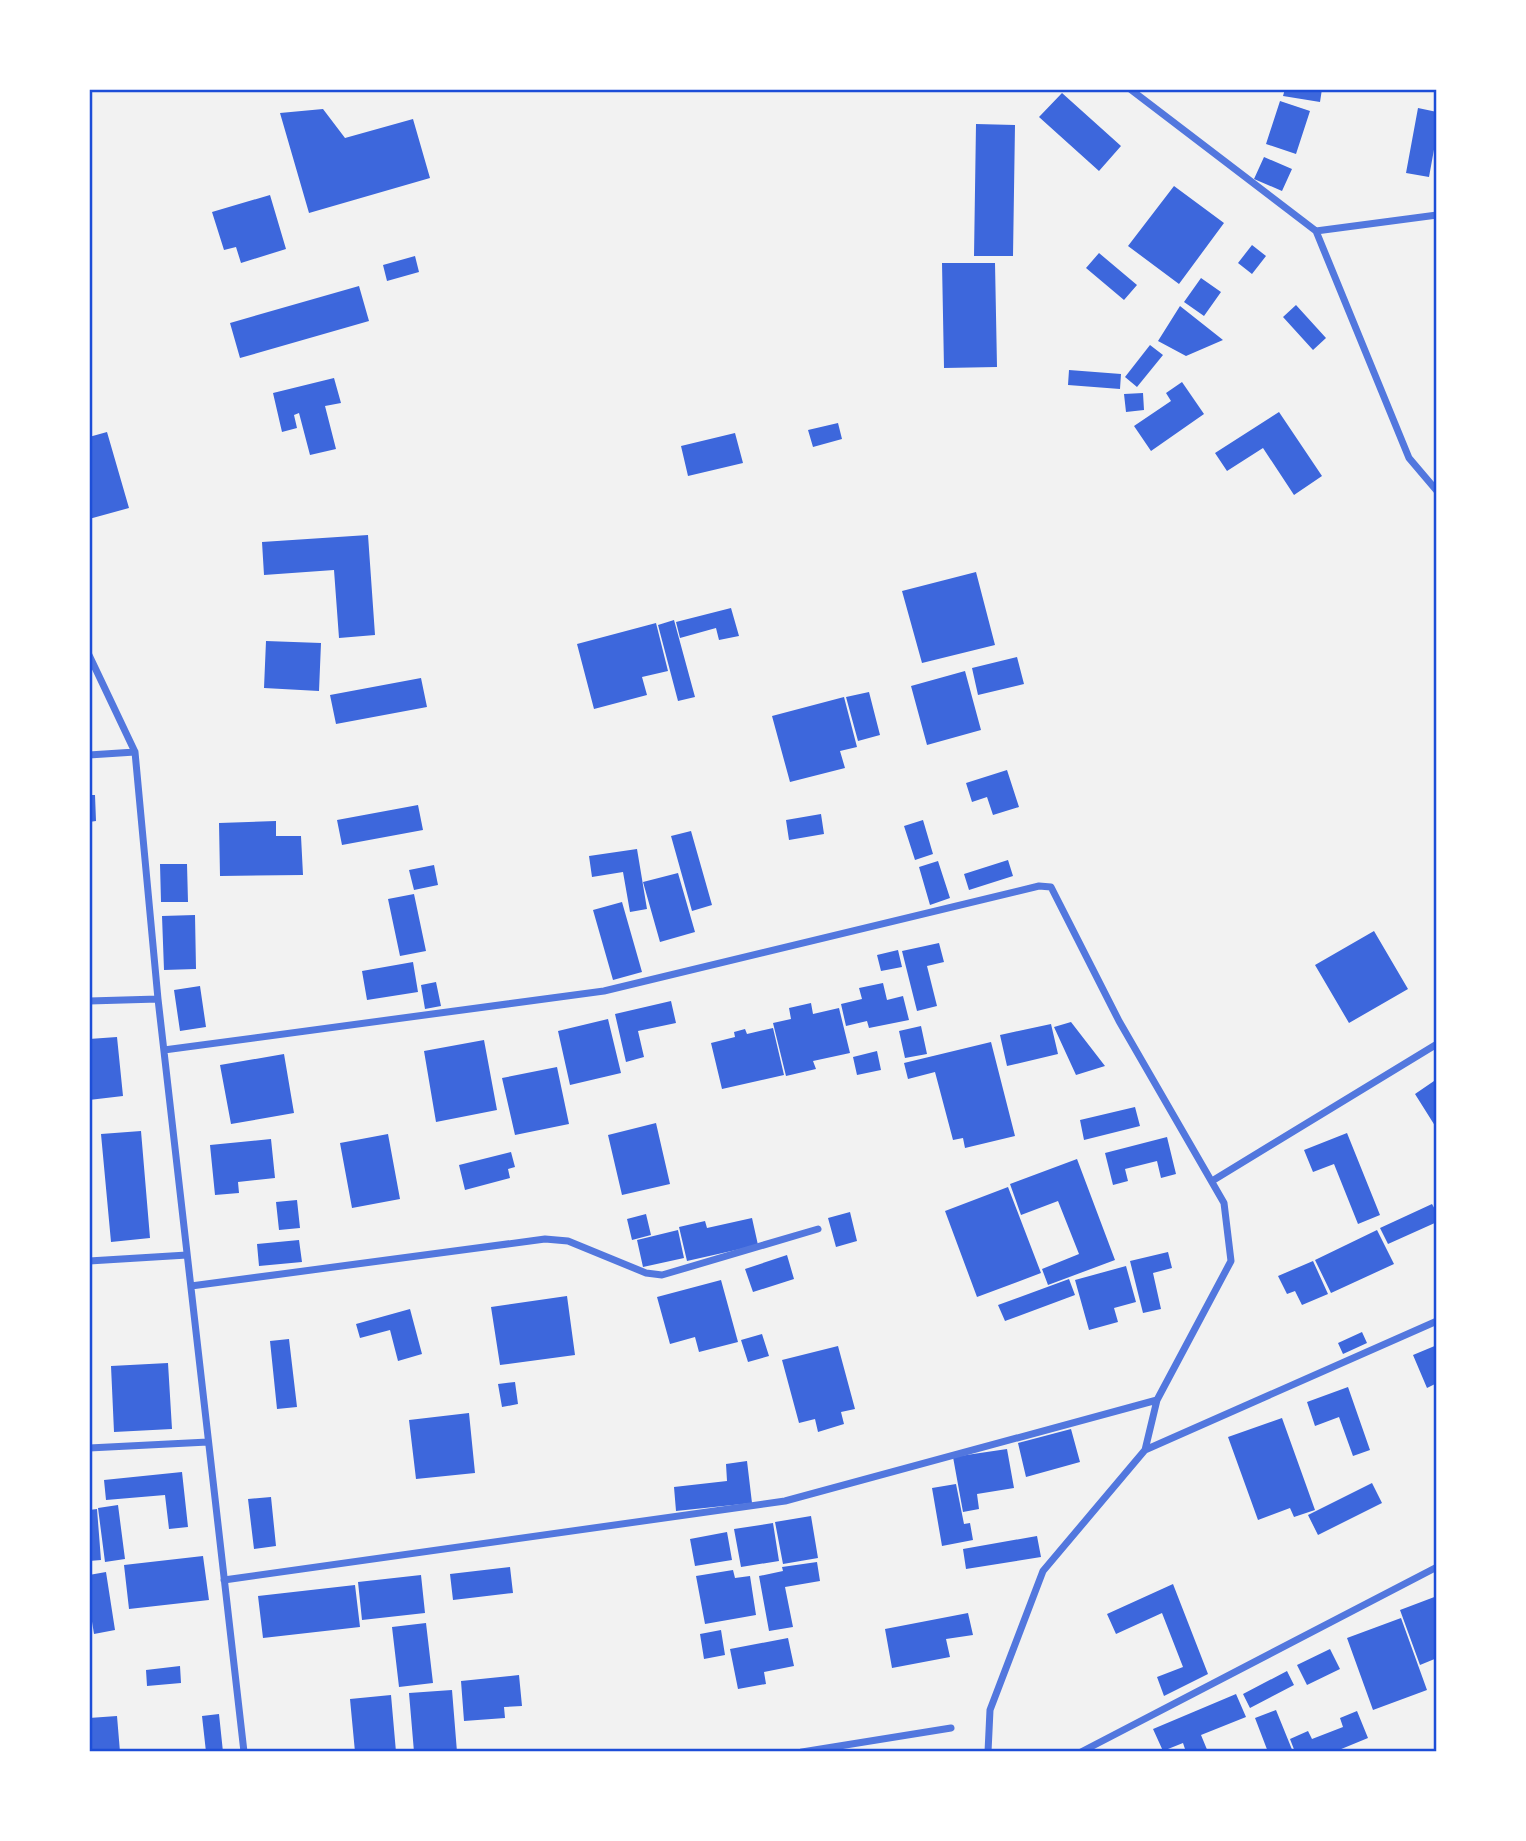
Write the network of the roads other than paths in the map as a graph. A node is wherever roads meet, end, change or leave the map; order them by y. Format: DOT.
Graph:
graph roads {
  1 [pos="1130,89"];
  2 [pos="1437,215"];
  3 [pos="1316,231"];
  4 [pos="1437,491"];
  5 [pos="89,655"];
  6 [pos="135,752"];
  7 [pos="89,755"];
  8 [pos="158,999"];
  9 [pos="89,1001"];
  10 [pos="1437,1044"];
  11 [pos="164,1050"];
  12 [pos="1212,1181"];
  13 [pos="818,1229"];
  14 [pos="187,1255"];
  15 [pos="89,1261"];
  16 [pos="191,1286"];
  17 [pos="1437,1321"];
  18 [pos="1157,1400"];
  19 [pos="208,1442"];
  20 [pos="89,1448"];
  21 [pos="1145,1450"];
  22 [pos="1437,1567"];
  23 [pos="224,1580"];
  24 [pos="951,1728"];
  25 [pos="244,1752"];
  26 [pos="802,1752"];
  27 [pos="988,1752"];
  28 [pos="1081,1752"];
  1 -- 3 [label="street"];
  2 -- 3 [label="street"];
  3 -- 4 [label="street"];
  5 -- 6 [label="street"];
  6 -- 7 [label="street"];
  6 -- 8 [label="street"];
  8 -- 9 [label="street"];
  8 -- 11 [label="street"];
  10 -- 12 [label="street"];
  11 -- 12 [label="street"];
  11 -- 14 [label="street"];
  12 -- 18 [label="street"];
  13 -- 16 [label="street"];
  14 -- 15 [label="street"];
  14 -- 16 [label="street"];
  16 -- 19 [label="street"];
  17 -- 21 [label="street"];
  18 -- 21 [label="street"];
  18 -- 23 [label="street"];
  19 -- 20 [label="street"];
  19 -- 23 [label="street"];
  21 -- 27 [label="street"];
  22 -- 28 [label="street"];
  23 -- 25 [label="street"];
  24 -- 26 [label="street"];
}
